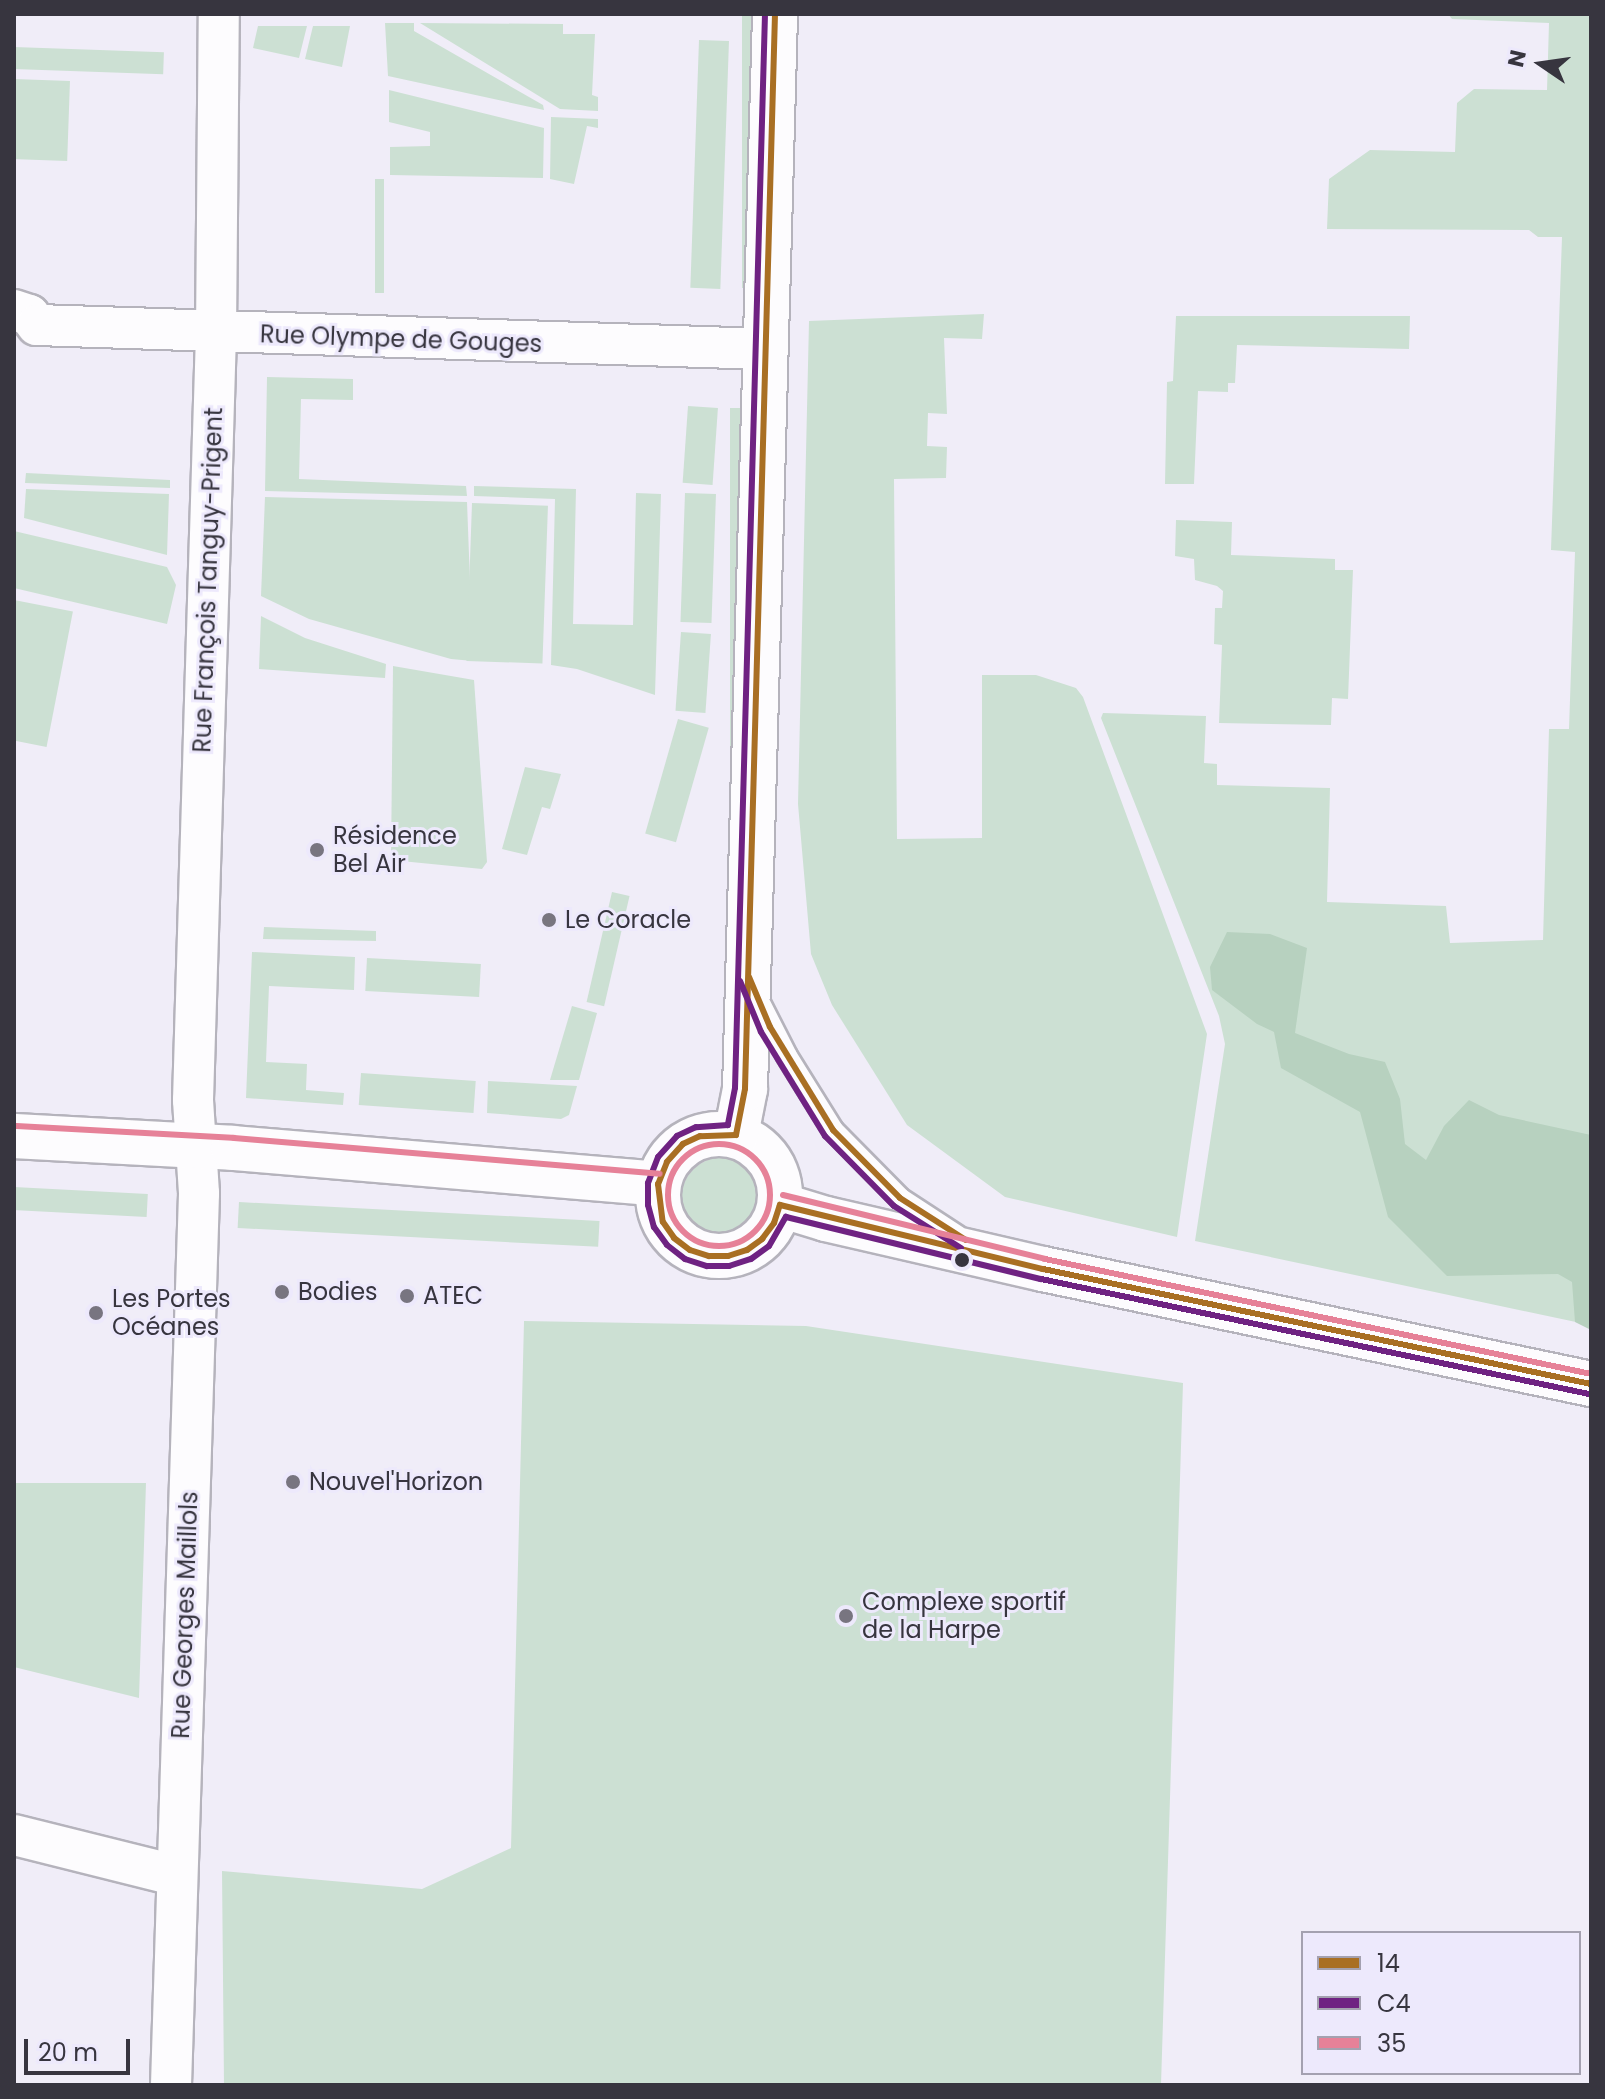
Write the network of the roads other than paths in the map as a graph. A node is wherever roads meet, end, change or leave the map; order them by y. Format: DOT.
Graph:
graph roads {
  1 [pos="219,14"];
  2 [pos="775,14"];
  3 [pos="22,326"];
  4 [pos="216,333"];
  5 [pos="765,349"];
  6 [pos="748,976"];
  7 [pos="736,1135"];
  8 [pos="14,1136"];
  9 [pos="196,1146"];
  10 [pos="658,1184"];
  11 [pos="780,1205"];
  12 [pos="996,1259"];
  13 [pos="1591,1384"];
  14 [pos="14,1835"];
  15 [pos="175,1875"];
  16 [pos="171,2085"];
  1 -- 4 [label="street, Rue François Tanguy-Prigent"];
  2 -- 5 [label="street"];
  3 -- 4 [label="street, Rue Olympe de Gouges"];
  4 -- 5 [label="street, Rue Olympe de Gouges"];
  4 -- 9 [label="street, Rue François Tanguy-Prigent"];
  5 -- 6 [label="street"];
  6 -- 7 [label="street"];
  6 -- 12 [label="lane"];
  7 -- 10 [label="street"];
  7 -- 11 [label="street"];
  8 -- 9 [label="street"];
  9 -- 10 [label="street"];
  9 -- 15 [label="street, Rue Georges Maillols"];
  10 -- 11 [label="street"];
  11 -- 12 [label="street"];
  12 -- 13 [label="street"];
  14 -- 15 [label="street"];
  15 -- 16 [label="street, Rue Georges Maillols"];
}
